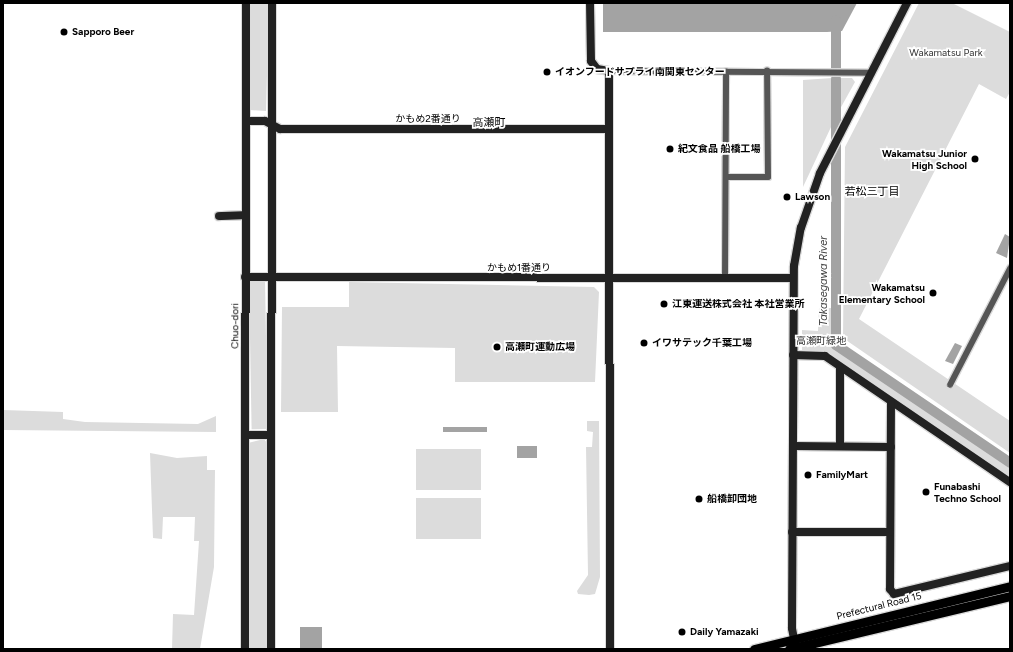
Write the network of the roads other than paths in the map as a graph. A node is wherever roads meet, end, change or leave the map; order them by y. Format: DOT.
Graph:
graph roads {
  1 [pos="246,3"];
  2 [pos="272,3"];
  3 [pos="590,3"];
  4 [pos="908,3"];
  5 [pos="609,71"];
  6 [pos="767,71"];
  7 [pos="726,72"];
  8 [pos="871,73"];
  9 [pos="246,121"];
  10 [pos="272,126"];
  11 [pos="609,129"];
  12 [pos="726,177"];
  13 [pos="245,215"];
  14 [pos="220,216"];
  15 [pos="1010,269"];
  16 [pos="245,278"];
  17 [pos="271,278"];
  18 [pos="609,278"];
  19 [pos="725,278"];
  20 [pos="793,278"];
  21 [pos="793,355"];
  22 [pos="840,368"];
  23 [pos="950,385"];
  24 [pos="891,402"];
  25 [pos="245,435"];
  26 [pos="271,435"];
  27 [pos="793,446"];
  28 [pos="840,446"];
  29 [pos="891,447"];
  30 [pos="1010,482"];
  31 [pos="792,532"];
  32 [pos="890,532"];
  33 [pos="1010,566"];
  34 [pos="1010,586"];
  35 [pos="1010,596"];
  36 [pos="792,647"];
  37 [pos="245,649"];
  38 [pos="271,649"];
  39 [pos="610,649"];
  40 [pos="754,649"];
  1 -- 9 [label="street, Chuo-dori"];
  2 -- 10 [label="street"];
  3 -- 5 [label="street"];
  4 -- 8 [label="street"];
  5 -- 7 [label="street"];
  5 -- 11 [label="street"];
  6 -- 7 [label="street"];
  6 -- 8 [label="street"];
  6 -- 12 [label="street"];
  7 -- 12 [label="street"];
  8 -- 20 [label="street"];
  9 -- 10 [label="street, かもめ2番通り"];
  9 -- 13 [label="street, Chuo-dori"];
  10 -- 11 [label="street, かもめ2番通り"];
  10 -- 17 [label="street"];
  11 -- 18 [label="street"];
  12 -- 19 [label="street"];
  13 -- 14 [label="street"];
  13 -- 16 [label="street, Chuo-dori"];
  15 -- 23 [label="street"];
  16 -- 17 [label="street, かもめ1番通り"];
  16 -- 25 [label="street, Chuo-dori"];
  17 -- 18 [label="street, かもめ1番通り"];
  17 -- 26 [label="street"];
  18 -- 19 [label="street, かもめ1番通り"];
  18 -- 39 [label="street"];
  19 -- 20 [label="street, かもめ1番通り"];
  20 -- 21 [label="street"];
  21 -- 22 [label="street"];
  21 -- 27 [label="street"];
  22 -- 24 [label="street"];
  22 -- 28 [label="street"];
  24 -- 29 [label="street"];
  24 -- 30 [label="street"];
  25 -- 26 [label="street"];
  25 -- 37 [label="street, Chuo-dori"];
  26 -- 38 [label="street"];
  27 -- 28 [label="street"];
  27 -- 31 [label="street"];
  28 -- 29 [label="street"];
  29 -- 32 [label="street"];
  31 -- 32 [label="street"];
  31 -- 36 [label="street"];
  32 -- 33 [label="street"];
  34 -- 36 [label="main road, Prefectural Road 15"];
  35 -- 36 [label="main road, Prefectural Road 15"];
  36 -- 40 [label="main road, Prefectural Road 15"];
}
